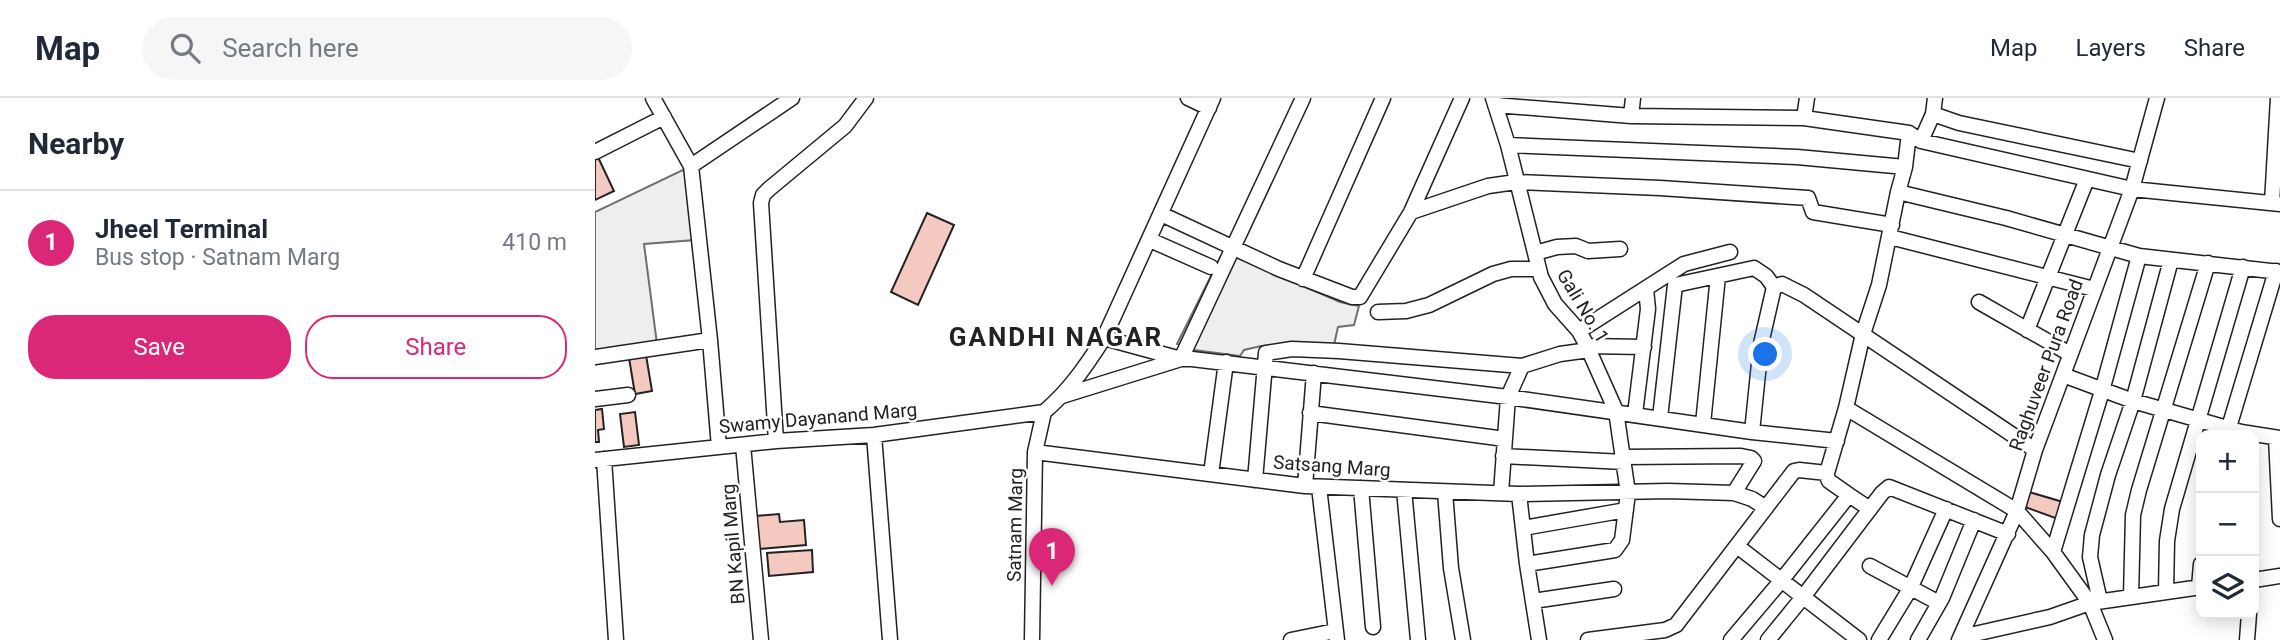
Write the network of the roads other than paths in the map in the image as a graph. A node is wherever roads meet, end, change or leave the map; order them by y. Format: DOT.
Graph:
graph roads {
  1 [pos="653,98"];
  2 [pos="792,98"];
  3 [pos="866,98"];
  4 [pos="1188,98"];
  5 [pos="1303,98"];
  6 [pos="1383,98"];
  7 [pos="1462,98"];
  8 [pos="1633,98"];
  9 [pos="1807,98"];
  10 [pos="1935,98"];
  11 [pos="2157,98"];
  12 [pos="2278,98"];
  13 [pos="1494,102"];
  14 [pos="1211,103"];
  15 [pos="1933,114"];
  16 [pos="1631,116"];
  17 [pos="664,117"];
  18 [pos="1804,118"];
  19 [pos="2278,119"];
  20 [pos="1915,137"];
  21 [pos="1509,145"];
  22 [pos="595,152"];
  23 [pos="2277,152"];
  24 [pos="2140,161"];
  25 [pos="691,166"];
  26 [pos="1905,167"];
  27 [pos="2087,179"];
  28 [pos="1516,182"];
  29 [pos="2132,189"];
  30 [pos="1898,192"];
  31 [pos="2276,203"];
  32 [pos="1411,212"];
  33 [pos="1161,214"];
  34 [pos="1891,231"];
  35 [pos="2063,236"];
  36 [pos="1150,240"];
  37 [pos="1232,247"];
  38 [pos="1621,249"];
  39 [pos="2110,249"];
  40 [pos="1730,252"];
  41 [pos="1535,253"];
  42 [pos="2139,256"];
  43 [pos="2171,260"];
  44 [pos="2208,263"];
  45 [pos="1211,267"];
  46 [pos="2243,267"];
  47 [pos="1539,269"];
  48 [pos="2278,272"];
  49 [pos="1718,276"];
  50 [pos="2046,277"];
  51 [pos="1303,279"];
  52 [pos="1774,287"];
  53 [pos="1646,289"];
  54 [pos="2094,289"];
  55 [pos="1979,302"];
  56 [pos="1378,312"];
  57 [pos="2027,330"];
  58 [pos="1579,331"];
  59 [pos="1863,334"];
  60 [pos="1104,338"];
  61 [pos="710,340"];
  62 [pos="1643,347"];
  63 [pos="1588,348"];
  64 [pos="2070,354"];
  65 [pos="595,357"];
  66 [pos="1181,359"];
  67 [pos="1226,362"];
  68 [pos="1522,366"];
  69 [pos="1264,367"];
  70 [pos="1314,373"];
  71 [pos="2063,375"];
  72 [pos="2102,391"];
  73 [pos="628,395"];
  74 [pos="1062,396"];
  75 [pos="1508,397"];
  76 [pos="595,399"];
  77 [pos="2133,401"];
  78 [pos="1846,408"];
  79 [pos="2164,410"];
  80 [pos="1616,411"];
  81 [pos="1044,412"];
  82 [pos="1310,413"];
  83 [pos="1635,414"];
  84 [pos="1660,418"];
  85 [pos="2198,418"];
  86 [pos="1703,424"];
  87 [pos="2226,430"];
  88 [pos="2228,430"];
  89 [pos="1752,432"];
  90 [pos="874,435"];
  91 [pos="2259,435"];
  92 [pos="2278,438"];
  93 [pos="1505,439"];
  94 [pos="1837,440"];
  95 [pos="776,441"];
  96 [pos="743,444"];
  97 [pos="719,447"];
  98 [pos="2035,450"];
  99 [pos="1035,452"];
  100 [pos="1503,456"];
  101 [pos="1623,459"];
  102 [pos="600,460"];
  103 [pos="1211,474"];
  104 [pos="1826,474"];
  105 [pos="1255,480"];
  106 [pos="1312,486"];
  107 [pos="1361,488"];
  108 [pos="1403,490"];
  109 [pos="1445,492"];
  110 [pos="1628,492"];
  111 [pos="1500,493"];
  112 [pos="1519,494"];
  113 [pos="1734,494"];
  114 [pos="1849,495"];
  115 [pos="1766,508"];
  116 [pos="1870,509"];
  117 [pos="1946,509"];
  118 [pos="1626,510"];
  119 [pos="2017,511"];
  120 [pos="2280,519"];
  121 [pos="1974,520"];
  122 [pos="1523,528"];
  123 [pos="2008,534"];
  124 [pos="1737,547"];
  125 [pos="2053,552"];
  126 [pos="1527,564"];
  127 [pos="1870,566"];
  128 [pos="2280,576"];
  129 [pos="2259,579"];
  130 [pos="1781,581"];
  131 [pos="2196,587"];
  132 [pos="1614,589"];
  133 [pos="1910,589"];
  134 [pos="2166,591"];
  135 [pos="1803,597"];
  136 [pos="2131,597"];
  137 [pos="1533,601"];
  138 [pos="2095,602"];
  139 [pos="1939,603"];
  140 [pos="2249,619"];
  141 [pos="1373,627"];
  142 [pos="1672,634"];
  143 [pos="1336,636"];
  144 [pos="1960,638"];
  145 [pos="617,640"];
  146 [pos="761,640"];
  147 [pos="890,640"];
  148 [pos="1032,640"];
  149 [pos="1291,640"];
  150 [pos="1418,640"];
  151 [pos="1463,640"];
  152 [pos="1539,640"];
  153 [pos="1588,640"];
  154 [pos="1731,640"];
  155 [pos="1768,640"];
  156 [pos="1859,640"];
  157 [pos="1879,640"];
  158 [pos="1918,640"];
  159 [pos="2105,640"];
  160 [pos="2247,640"];
  1 -- 17 [label="street"];
  2 -- 25 [label="street"];
  3 -- 95 [label="street"];
  4 -- 14 [label="street"];
  5 -- 37 [label="street"];
  6 -- 51 [label="street"];
  7 -- 32 [label="street"];
  8 -- 16 [label="street"];
  9 -- 18 [label="street"];
  10 -- 15 [label="street"];
  11 -- 24 [label="street, Raghuveer Pura Road"];
  12 -- 19 [label="street"];
  13 -- 16 [label="street"];
  13 -- 21 [label="street, Gali No. 1"];
  14 -- 33 [label="street"];
  15 -- 20 [label="street"];
  15 -- 24 [label="street"];
  16 -- 18 [label="street"];
  17 -- 22 [label="street"];
  17 -- 25 [label="street"];
  18 -- 20 [label="street"];
  19 -- 23 [label="street"];
  20 -- 26 [label="street"];
  20 -- 27 [label="street"];
  21 -- 26 [label="street"];
  21 -- 28 [label="street, Gali No. 1"];
  23 -- 31 [label="street"];
  24 -- 29 [label="street, Raghuveer Pura Road"];
  25 -- 61 [label="street"];
  26 -- 30 [label="street"];
  27 -- 29 [label="street"];
  27 -- 35 [label="street"];
  28 -- 32 [label="street"];
  28 -- 34 [label="street"];
  28 -- 41 [label="street, Gali No. 1"];
  29 -- 31 [label="street"];
  29 -- 39 [label="street, Raghuveer Pura Road"];
  30 -- 34 [label="street"];
  30 -- 35 [label="street"];
  32 -- 51 [label="street"];
  33 -- 36 [label="street"];
  33 -- 37 [label="street"];
  34 -- 50 [label="street"];
  34 -- 59 [label="street"];
  35 -- 39 [label="street"];
  35 -- 50 [label="street"];
  36 -- 45 [label="street"];
  36 -- 60 [label="street"];
  37 -- 51 [label="street"];
  37 -- 66 [label="street"];
  38 -- 41 [label="street"];
  39 -- 42 [label="street"];
  39 -- 54 [label="street, Raghuveer Pura Road"];
  40 -- 53 [label="street"];
  41 -- 47 [label="street, Gali No. 1"];
  42 -- 43 [label="street"];
  42 -- 72 [label="street"];
  43 -- 44 [label="street"];
  43 -- 77 [label="street"];
  44 -- 46 [label="street"];
  44 -- 79 [label="street"];
  46 -- 48 [label="street"];
  46 -- 85 [label="street"];
  47 -- 56 [label="street"];
  47 -- 58 [label="street, Gali No. 1"];
  48 -- 88 [label="street"];
  49 -- 52 [label="street"];
  49 -- 84 [label="street"];
  49 -- 86 [label="street"];
  50 -- 54 [label="street"];
  50 -- 57 [label="street"];
  52 -- 59 [label="street"];
  52 -- 89 [label="street"];
  53 -- 58 [label="street"];
  53 -- 62 [label="street"];
  54 -- 64 [label="street, Raghuveer Pura Road"];
  55 -- 57 [label="street"];
  57 -- 64 [label="street"];
  58 -- 63 [label="street, Gali No. 1"];
  59 -- 78 [label="street"];
  59 -- 98 [label="street"];
  60 -- 66 [label="street"];
  60 -- 74 [label="street"];
  61 -- 65 [label="street"];
  61 -- 97 [label="street"];
  62 -- 63 [label="street"];
  62 -- 83 [label="street"];
  63 -- 68 [label="street"];
  63 -- 80 [label="street, Gali No. 1"];
  64 -- 71 [label="street, Raghuveer Pura Road"];
  66 -- 67 [label="street"];
  66 -- 74 [label="street"];
  67 -- 69 [label="street"];
  67 -- 103 [label="street"];
  68 -- 69 [label="street"];
  68 -- 75 [label="street"];
  69 -- 70 [label="street"];
  69 -- 105 [label="street"];
  70 -- 75 [label="street"];
  70 -- 82 [label="street"];
  71 -- 72 [label="street"];
  71 -- 98 [label="street, Raghuveer Pura Road"];
  72 -- 77 [label="street"];
  72 -- 125 [label="street"];
  73 -- 76 [label="street"];
  74 -- 81 [label="street"];
  75 -- 80 [label="street"];
  75 -- 93 [label="street"];
  77 -- 79 [label="street"];
  77 -- 138 [label="street"];
  78 -- 94 [label="street"];
  78 -- 119 [label="street"];
  79 -- 85 [label="street"];
  79 -- 136 [label="street"];
  80 -- 83 [label="street"];
  80 -- 101 [label="street, Gali No. 1"];
  81 -- 90 [label="street, Swamy Dayanand Marg"];
  81 -- 99 [label="street, Satnam Marg"];
  82 -- 93 [label="street"];
  82 -- 106 [label="street"];
  83 -- 84 [label="street"];
  84 -- 86 [label="street"];
  85 -- 87 [label="street"];
  85 -- 134 [label="street"];
  86 -- 89 [label="street"];
  89 -- 94 [label="street"];
  90 -- 95 [label="street, Swamy Dayanand Marg"];
  90 -- 147 [label="street"];
  91 -- 92 [label="street"];
  92 -- 120 [label="street"];
  93 -- 100 [label="street"];
  94 -- 104 [label="street"];
  95 -- 96 [label="street, Swamy Dayanand Marg"];
  96 -- 97 [label="street, Swamy Dayanand Marg"];
  96 -- 146 [label="street, BN Kapil Marg"];
  97 -- 102 [label="street, Swamy Dayanand Marg"];
  98 -- 119 [label="street, Raghuveer Pura Road"];
  99 -- 103 [label="street, Satsang Marg"];
  99 -- 148 [label="street, Satnam Marg"];
  100 -- 101 [label="street"];
  100 -- 111 [label="street"];
  101 -- 110 [label="street, Gali No. 1"];
  101 -- 113 [label="street"];
  102 -- 145 [label="street"];
  103 -- 105 [label="street, Satsang Marg"];
  104 -- 114 [label="street"];
  104 -- 115 [label="street"];
  105 -- 106 [label="street, Satsang Marg"];
  106 -- 107 [label="street, Satsang Marg"];
  106 -- 143 [label="street"];
  107 -- 108 [label="street, Satsang Marg"];
  107 -- 141 [label="street"];
  108 -- 109 [label="street, Satsang Marg"];
  108 -- 150 [label="street"];
  109 -- 111 [label="street, Satsang Marg"];
  109 -- 151 [label="street"];
  110 -- 112 [label="street, Satsang Marg"];
  110 -- 113 [label="street, Satsang Marg"];
  110 -- 118 [label="street, Gali No. 1"];
  111 -- 112 [label="street, Satsang Marg"];
  112 -- 122 [label="street"];
  113 -- 115 [label="street"];
  114 -- 116 [label="street"];
  114 -- 130 [label="street"];
  115 -- 124 [label="street"];
  116 -- 117 [label="street"];
  116 -- 135 [label="street"];
  117 -- 121 [label="street"];
  117 -- 133 [label="street"];
  118 -- 122 [label="street"];
  118 -- 126 [label="street, Gali No. 1"];
  119 -- 123 [label="street, Raghuveer Pura Road"];
  119 -- 125 [label="street"];
  121 -- 123 [label="street"];
  121 -- 139 [label="street"];
  122 -- 126 [label="street"];
  123 -- 144 [label="street, Raghuveer Pura Road"];
  124 -- 130 [label="street"];
  124 -- 142 [label="street"];
  125 -- 138 [label="street"];
  126 -- 137 [label="street"];
  127 -- 133 [label="street"];
  128 -- 129 [label="street"];
  130 -- 135 [label="street"];
  130 -- 154 [label="street"];
  131 -- 134 [label="street"];
  132 -- 137 [label="street"];
  133 -- 139 [label="street"];
  133 -- 157 [label="street"];
  134 -- 136 [label="street"];
  135 -- 155 [label="street"];
  135 -- 156 [label="street"];
  136 -- 138 [label="street"];
  137 -- 152 [label="street"];
  138 -- 144 [label="street"];
  138 -- 159 [label="street"];
  139 -- 158 [label="street"];
  140 -- 160 [label="street"];
  142 -- 153 [label="street"];
  143 -- 149 [label="street"];
}
